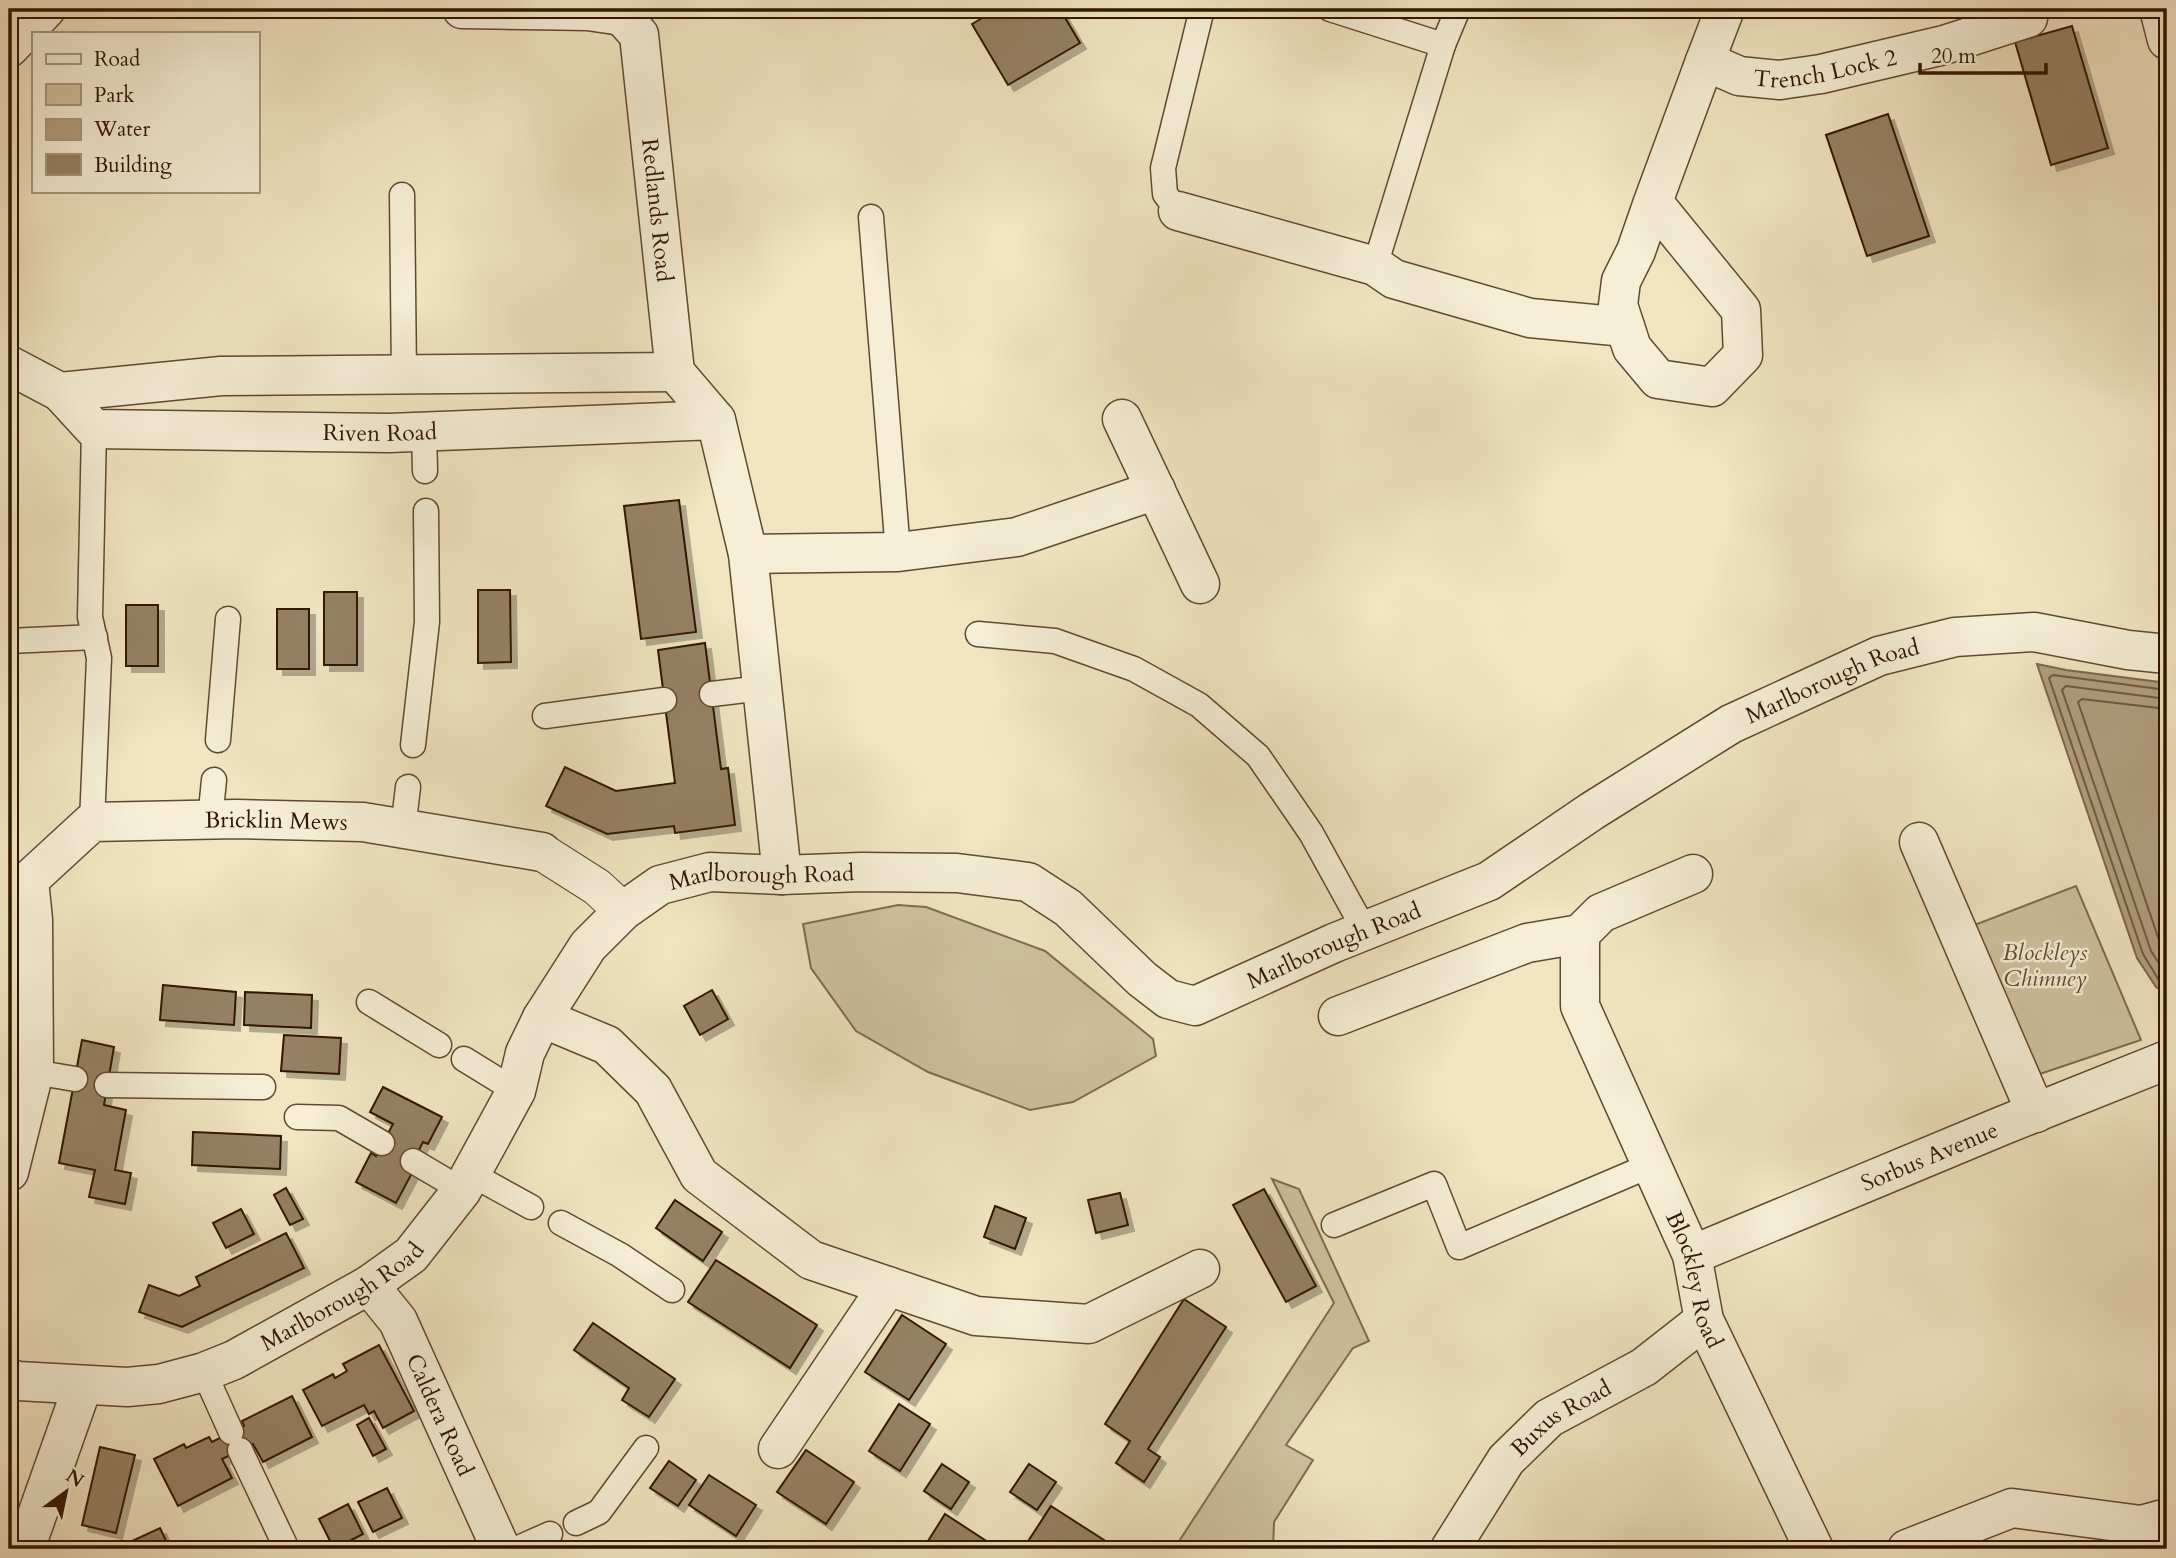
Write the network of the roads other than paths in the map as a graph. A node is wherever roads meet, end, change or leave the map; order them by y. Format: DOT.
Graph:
graph roads {
  1 [pos="46,9"];
  2 [pos="462,9"];
  3 [pos="1202,9"];
  4 [pos="1330,9"];
  5 [pos="1458,9"];
  6 [pos="1725,9"];
  7 [pos="2159,9"];
  8 [pos="2028,18"];
  9 [pos="2167,40"];
  10 [pos="1443,45"];
  11 [pos="9,48"];
  12 [pos="1705,61"];
  13 [pos="402,195"];
  14 [pos="1653,202"];
  15 [pos="1178,211"];
  16 [pos="871,217"];
  17 [pos="1375,266"];
  18 [pos="1625,327"];
  19 [pos="9,365"];
  20 [pos="675,372"];
  21 [pos="404,374"];
  22 [pos="60,392"];
  23 [pos="1122,419"];
  24 [pos="716,420"];
  25 [pos="94,429"];
  26 [pos="424,432"];
  27 [pos="425,471"];
  28 [pos="1156,490"];
  29 [pos="426,511"];
  30 [pos="898,552"];
  31 [pos="748,554"];
  32 [pos="1200,584"];
  33 [pos="228,620"];
  34 [pos="978,634"];
  35 [pos="94,637"];
  36 [pos="9,641"];
  37 [pos="2167,654"];
  38 [pos="762,688"];
  39 [pos="712,694"];
  40 [pos="664,700"];
  41 [pos="545,716"];
  42 [pos="218,740"];
  43 [pos="413,745"];
  44 [pos="214,780"];
  45 [pos="408,787"];
  46 [pos="210,820"];
  47 [pos="92,822"];
  48 [pos="403,829"];
  49 [pos="1919,842"];
  50 [pos="542,852"];
  51 [pos="1693,874"];
  52 [pos="782,875"];
  53 [pos="19,879"];
  54 [pos="623,911"];
  55 [pos="1365,931"];
  56 [pos="1580,934"];
  57 [pos="369,1002"];
  58 [pos="1338,1016"];
  59 [pos="542,1018"];
  60 [pos="439,1045"];
  61 [pos="464,1059"];
  62 [pos="2167,1060"];
  63 [pos="34,1072"];
  64 [pos="75,1079"];
  65 [pos="107,1085"];
  66 [pos="263,1087"];
  67 [pos="516,1091"];
  68 [pos="2036,1113"];
  69 [pos="297,1116"];
  70 [pos="382,1143"];
  71 [pos="413,1161"];
  72 [pos="1651,1165"];
  73 [pos="9,1172"];
  74 [pos="467,1182"];
  75 [pos="531,1207"];
  76 [pos="561,1223"];
  77 [pos="1334,1225"];
  78 [pos="1692,1255"];
  79 [pos="1200,1269"];
  80 [pos="369,1285"];
  81 [pos="888,1286"];
  82 [pos="672,1290"];
  83 [pos="1704,1320"];
  84 [pos="204,1372"];
  85 [pos="9,1378"];
  86 [pos="83,1385"];
  87 [pos="646,1448"];
  88 [pos="778,1448"];
  89 [pos="2167,1518"];
  90 [pos="576,1523"];
  91 [pos="550,1534"];
  92 [pos="285,1545"];
  93 [pos="25,1549"];
  94 [pos="501,1549"];
  95 [pos="516,1549"];
  96 [pos="1450,1549"];
  97 [pos="1814,1549"];
  98 [pos="1907,1549"];
  1 -- 11 [label="street"];
  2 -- 20 [label="street, Redlands Road"];
  3 -- 15 [label="lane"];
  4 -- 10 [label="lane"];
  5 -- 10 [label="lane"];
  6 -- 12 [label="street"];
  7 -- 9 [label="street"];
  8 -- 12 [label="street, Trench Lock 2"];
  10 -- 17 [label="lane"];
  12 -- 14 [label="street"];
  13 -- 21 [label="lane"];
  14 -- 18 [label="street"];
  14 -- 18 [label="street"];
  15 -- 17 [label="street"];
  16 -- 30 [label="lane"];
  17 -- 18 [label="street"];
  19 -- 22 [label="street"];
  20 -- 21 [label="street"];
  20 -- 24 [label="street"];
  21 -- 22 [label="street"];
  22 -- 25 [label="street"];
  23 -- 28 [label="street"];
  24 -- 26 [label="street, Riven Road"];
  24 -- 31 [label="street"];
  25 -- 26 [label="street, Riven Road"];
  25 -- 35 [label="lane"];
  26 -- 27 [label="lane"];
  28 -- 30 [label="street"];
  28 -- 32 [label="street"];
  29 -- 43 [label="lane"];
  30 -- 31 [label="street"];
  31 -- 38 [label="street"];
  33 -- 42 [label="lane"];
  34 -- 55 [label="lane"];
  35 -- 36 [label="lane"];
  35 -- 47 [label="lane"];
  37 -- 55 [label="street, Marlborough Road"];
  38 -- 39 [label="lane"];
  38 -- 52 [label="street"];
  40 -- 41 [label="lane"];
  44 -- 46 [label="lane"];
  45 -- 48 [label="lane"];
  46 -- 47 [label="street, Bricklin Mews"];
  46 -- 48 [label="street, Bricklin Mews"];
  47 -- 53 [label="street"];
  48 -- 50 [label="street, Bricklin Mews"];
  49 -- 68 [label="street"];
  50 -- 54 [label="street"];
  51 -- 56 [label="street"];
  52 -- 54 [label="street, Marlborough Road"];
  52 -- 55 [label="street, Marlborough Road"];
  53 -- 63 [label="street"];
  54 -- 59 [label="street, Marlborough Road"];
  56 -- 58 [label="street"];
  56 -- 72 [label="street, Blockley Road"];
  57 -- 60 [label="lane"];
  59 -- 67 [label="street, Marlborough Road"];
  59 -- 81 [label="street"];
  61 -- 67 [label="lane"];
  62 -- 68 [label="street, Sorbus Avenue"];
  63 -- 64 [label="lane"];
  63 -- 73 [label="street"];
  65 -- 66 [label="lane"];
  67 -- 74 [label="street, Marlborough Road"];
  68 -- 78 [label="street, Sorbus Avenue"];
  69 -- 70 [label="lane"];
  71 -- 74 [label="lane"];
  72 -- 77 [label="lane"];
  72 -- 78 [label="street, Blockley Road"];
  74 -- 75 [label="lane"];
  74 -- 80 [label="street, Marlborough Road"];
  76 -- 82 [label="lane"];
  78 -- 83 [label="street, Blockley Road"];
  79 -- 81 [label="street"];
  80 -- 84 [label="street, Marlborough Road"];
  80 -- 94 [label="street, Caldera Road"];
  81 -- 88 [label="street"];
  83 -- 96 [label="street, Buxus Road"];
  83 -- 97 [label="street, Blockley Road"];
  84 -- 86 [label="street, Marlborough Road"];
  84 -- 92 [label="lane"];
  85 -- 86 [label="street, Marlborough Road"];
  86 -- 93 [label="street"];
  87 -- 90 [label="lane"];
  89 -- 98 [label="street"];
  91 -- 95 [label="lane"];
}
